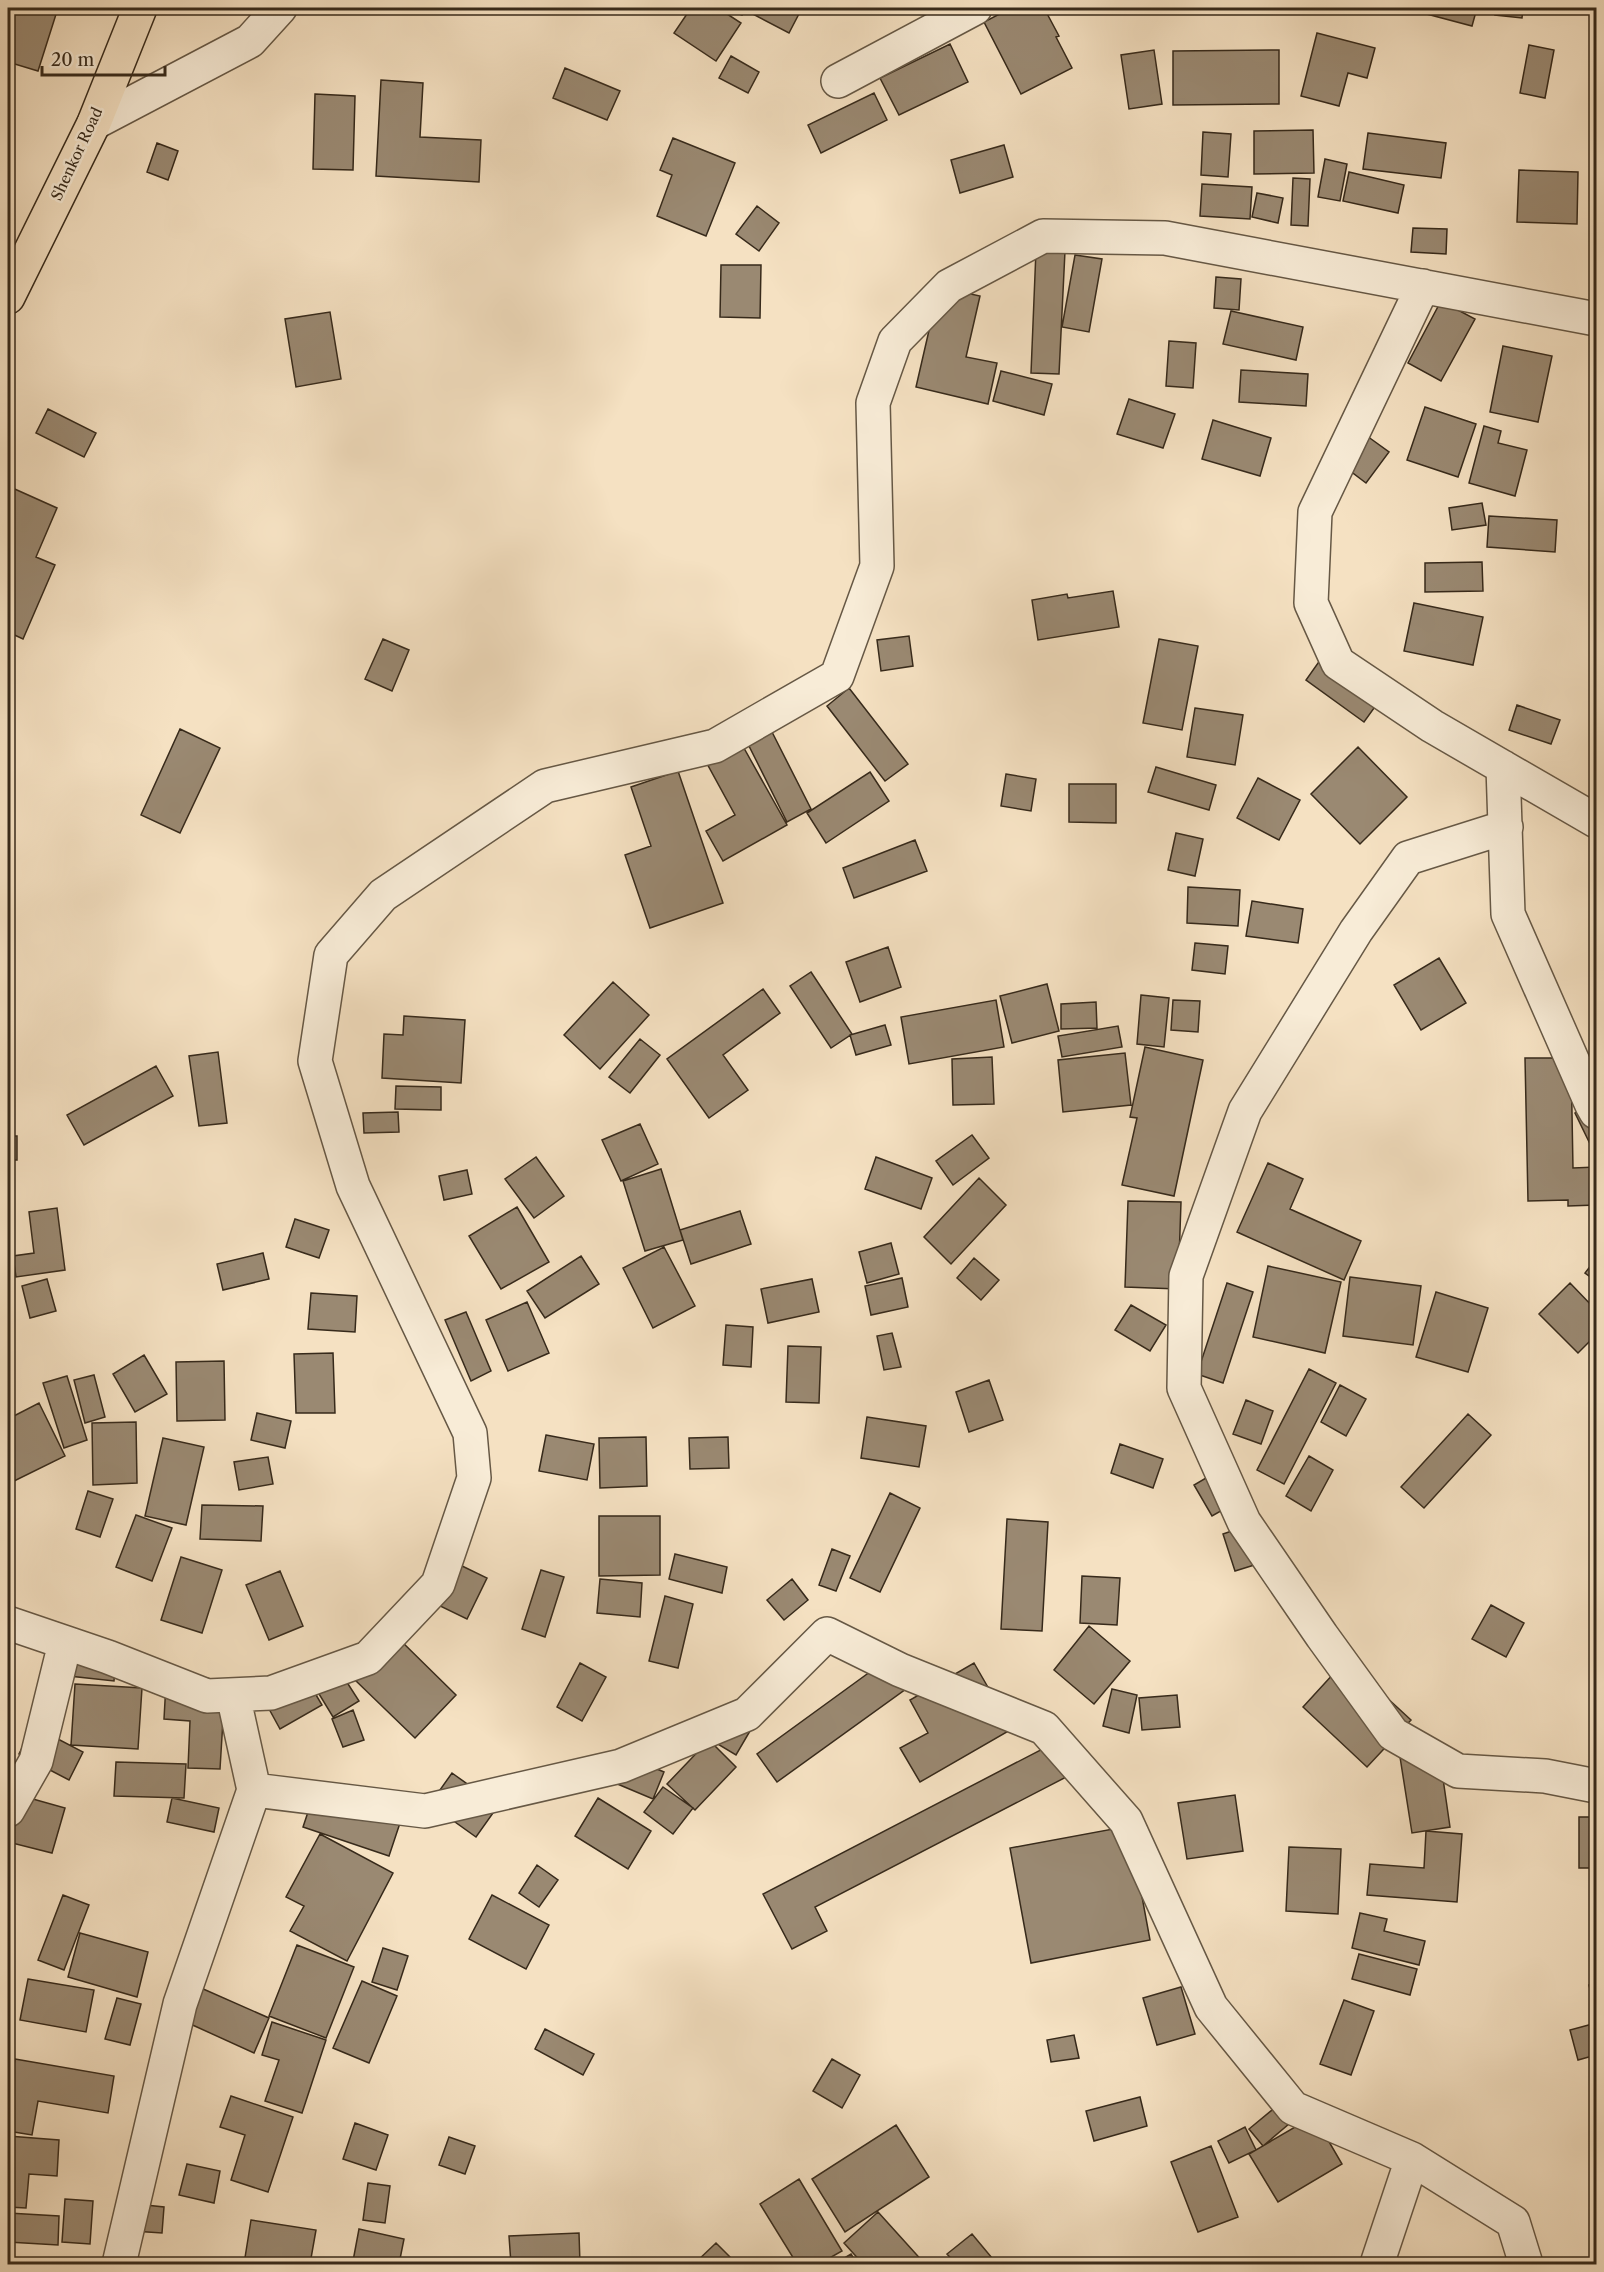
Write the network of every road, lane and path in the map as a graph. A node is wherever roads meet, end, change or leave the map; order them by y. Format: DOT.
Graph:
graph roads {
  1 [pos="140,8"];
  2 [pos="280,8"];
  3 [pos="975,8"];
  4 [pos="838,81"];
  5 [pos="94,123"];
  6 [pos="1423,286"];
  7 [pos="8,297"];
  8 [pos="1596,319"];
  9 [pos="1503,767"];
  10 [pos="1596,821"];
  11 [pos="1506,827"];
  12 [pos="1596,1112"];
  13 [pos="8,1623"];
  14 [pos="65,1643"];
  15 [pos="233,1695"];
  16 [pos="1596,1786"];
  17 [pos="254,1790"];
  18 [pos="8,1810"];
  19 [pos="1412,2159"];
  20 [pos="119,2265"];
  21 [pos="1377,2265"];
  22 [pos="1526,2265"];
  1 -- 5 [label="main road, Shenkor Road"];
  2 -- 5 [label="street"];
  3 -- 4 [label="street"];
  5 -- 7 [label="main road, Shenkor Road"];
  6 -- 8 [label="street"];
  6 -- 9 [label="street"];
  6 -- 15 [label="street"];
  9 -- 10 [label="street"];
  9 -- 11 [label="street"];
  11 -- 12 [label="street"];
  11 -- 16 [label="street"];
  13 -- 14 [label="street"];
  14 -- 15 [label="street"];
  14 -- 18 [label="street"];
  15 -- 17 [label="street"];
  17 -- 19 [label="street"];
  17 -- 20 [label="street"];
  19 -- 21 [label="street"];
  19 -- 22 [label="street"];
}
